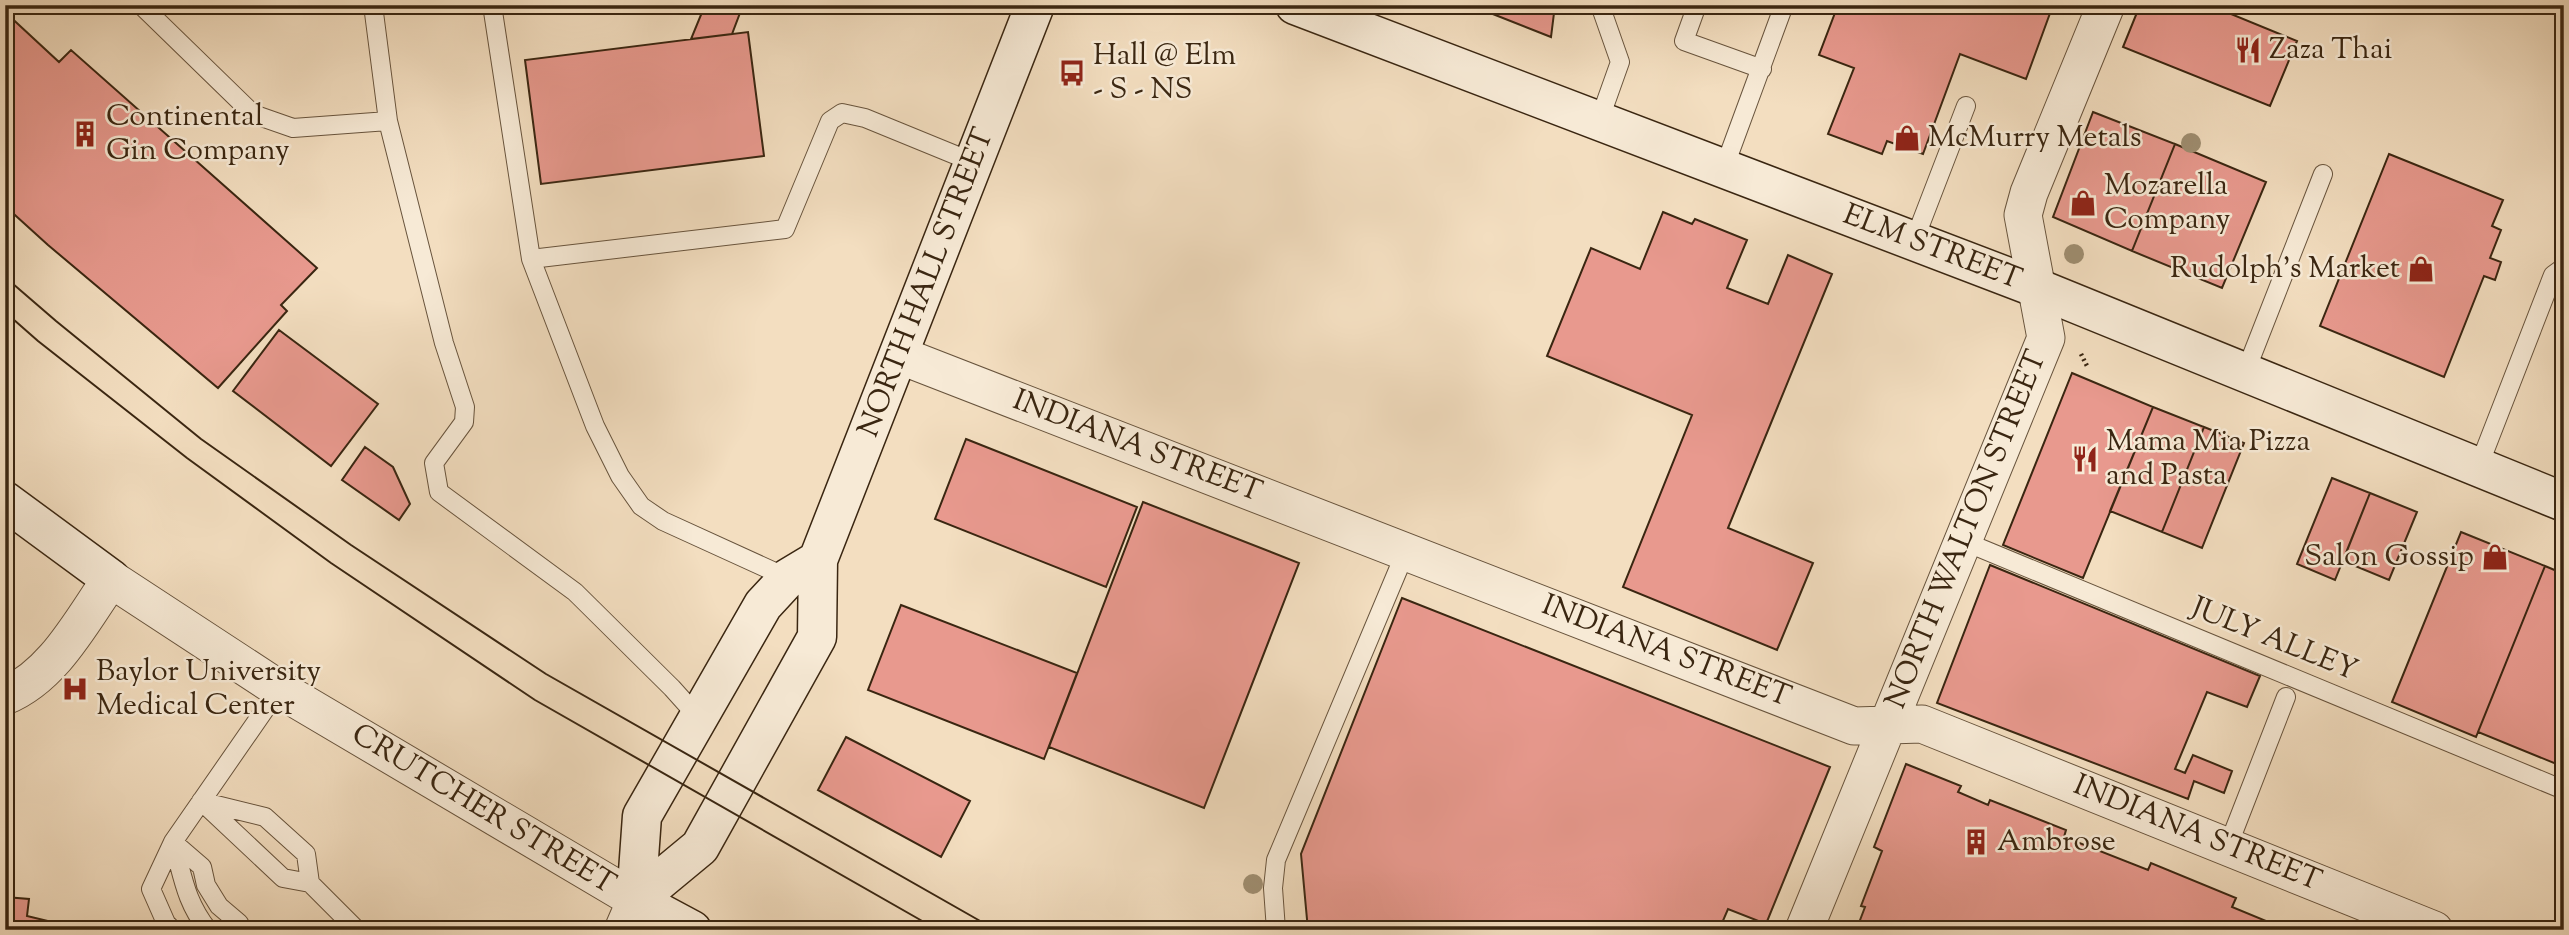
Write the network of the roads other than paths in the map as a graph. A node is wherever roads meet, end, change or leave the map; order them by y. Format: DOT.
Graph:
graph roads {
  1 [pos="141,5"];
  2 [pos="373,5"];
  3 [pos="492,5"];
  4 [pos="1035,5"];
  5 [pos="1295,5"];
  6 [pos="1600,5"];
  7 [pos="1697,5"];
  8 [pos="1784,5"];
  9 [pos="2106,5"];
  10 [pos="1762,69"];
  11 [pos="1966,106"];
  12 [pos="388,121"];
  13 [pos="1599,121"];
  14 [pos="975,163"];
  15 [pos="1724,168"];
  16 [pos="2323,174"];
  17 [pos="1914,241"];
  18 [pos="531,259"];
  19 [pos="2564,267"];
  20 [pos="2037,288"];
  21 [pos="899,355"];
  22 [pos="2245,373"];
  23 [pos="2478,467"];
  24 [pos="2563,500"];
  25 [pos="5,501"];
  26 [pos="1963,541"];
  27 [pos="1406,551"];
  28 [pos="803,569"];
  29 [pos="111,579"];
  30 [pos="279,689"];
  31 [pos="5,696"];
  32 [pos="2286,697"];
  33 [pos="698,716"];
  34 [pos="1887,726"];
  35 [pos="2564,790"];
  36 [pos="201,801"];
  37 [pos="173,842"];
  38 [pos="2228,846"];
  39 [pos="310,883"];
  40 [pos="630,915"];
  41 [pos="173,930"];
  42 [pos="208,930"];
  43 [pos="242,930"];
  44 [pos="357,930"];
  45 [pos="692,930"];
  46 [pos="1276,930"];
  47 [pos="1804,930"];
  48 [pos="2434,930"];
  1 -- 12 [label="lane"];
  2 -- 12 [label="lane"];
  3 -- 18 [label="lane"];
  4 -- 14 [label="street, NORTH HALL STREET"];
  5 -- 13 [label="street, ELM STREET"];
  6 -- 13 [label="lane"];
  7 -- 10 [label="lane"];
  8 -- 10 [label="lane"];
  9 -- 20 [label="street, NORTH WALTON STREET"];
  10 -- 15 [label="lane"];
  11 -- 17 [label="lane"];
  12 -- 33 [label="lane"];
  13 -- 15 [label="street, ELM STREET"];
  14 -- 18 [label="lane"];
  14 -- 21 [label="street, NORTH HALL STREET"];
  15 -- 17 [label="street, ELM STREET"];
  16 -- 22 [label="lane"];
  17 -- 20 [label="street, ELM STREET"];
  18 -- 28 [label="lane"];
  19 -- 23 [label="lane"];
  20 -- 22 [label="street, ELM STREET"];
  20 -- 26 [label="street, NORTH WALTON STREET"];
  21 -- 27 [label="street, INDIANA STREET"];
  21 -- 28 [label="street, NORTH HALL STREET"];
  22 -- 23 [label="street, ELM STREET"];
  23 -- 24 [label="street, ELM STREET"];
  25 -- 29 [label="street"];
  26 -- 34 [label="street, NORTH WALTON STREET"];
  26 -- 35 [label="lane, JULY ALLEY"];
  27 -- 34 [label="street, INDIANA STREET"];
  27 -- 46 [label="lane"];
  28 -- 33 [label="street, NORTH HALL STREET"];
  28 -- 40 [label="street, NORTH HALL STREET"];
  29 -- 30 [label="street, CRUTCHER STREET"];
  29 -- 31 [label="street"];
  30 -- 36 [label="lane"];
  30 -- 40 [label="street, CRUTCHER STREET"];
  32 -- 38 [label="lane"];
  33 -- 40 [label="street, NORTH HALL STREET"];
  34 -- 38 [label="street, INDIANA STREET"];
  34 -- 47 [label="street, NORTH WALTON STREET"];
  36 -- 37 [label="lane"];
  36 -- 39 [label="lane"];
  36 -- 39 [label="lane"];
  37 -- 41 [label="lane"];
  37 -- 42 [label="lane"];
  37 -- 43 [label="lane"];
  38 -- 48 [label="street, INDIANA STREET"];
  39 -- 44 [label="lane"];
  40 -- 45 [label="street"];
}
